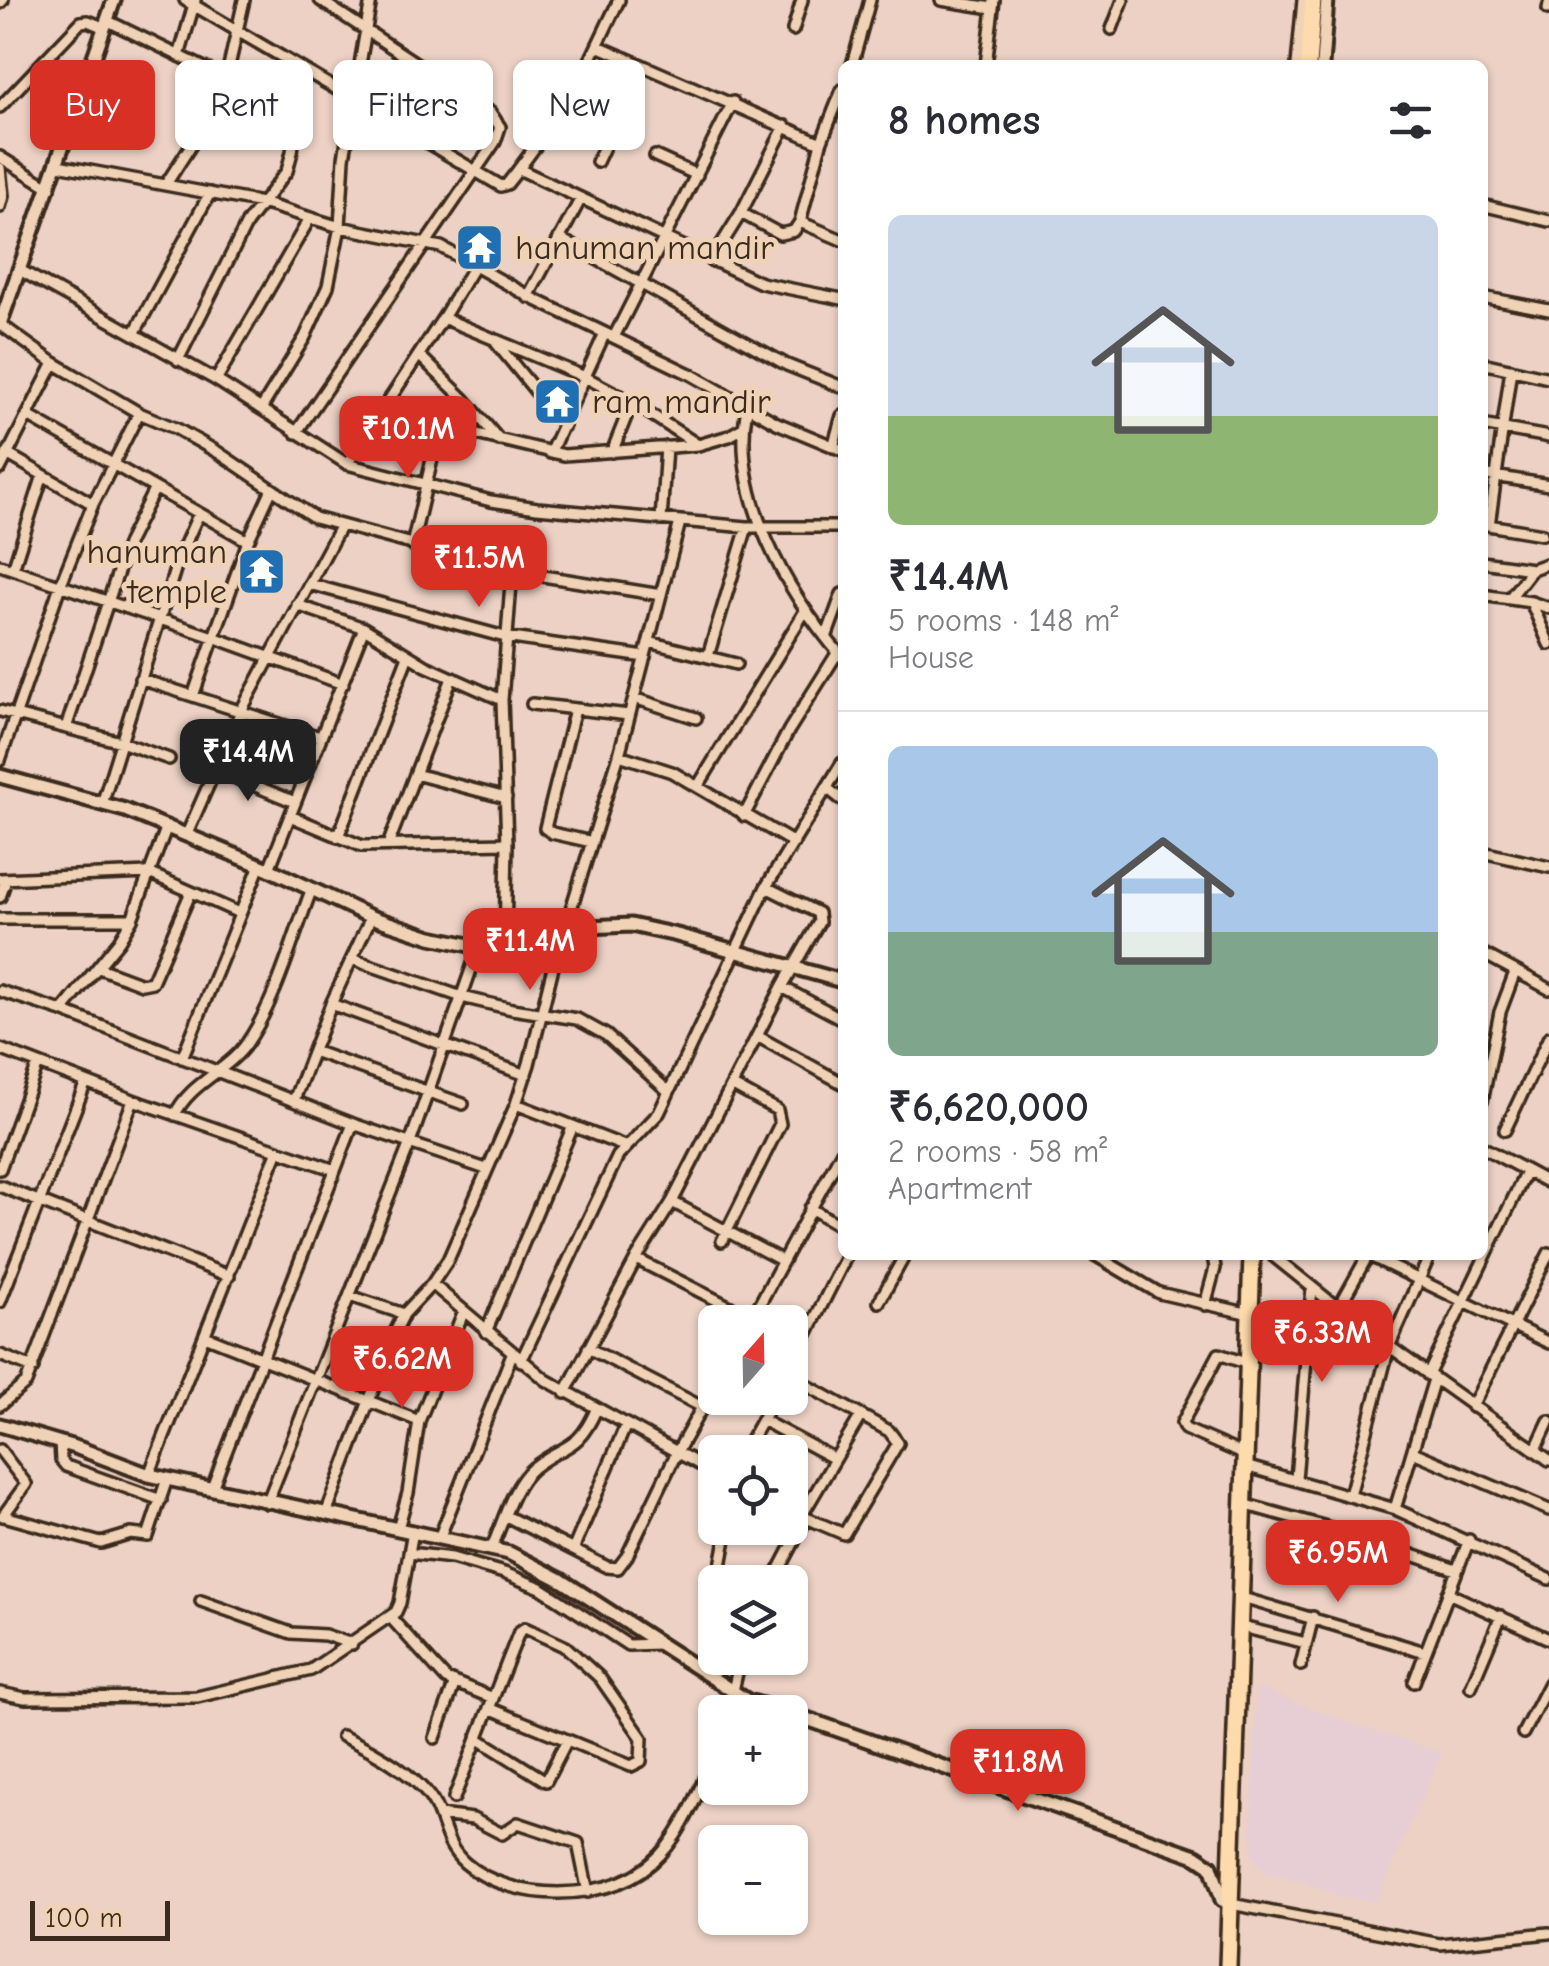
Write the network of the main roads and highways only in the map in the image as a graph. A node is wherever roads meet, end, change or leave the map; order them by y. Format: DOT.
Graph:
graph roads {
  1 [pos="1313,0"];
  2 [pos="1308,60"];
  3 [pos="1252,1260"];
  4 [pos="1228,1966"];
  1 -- 2 [label="highway"];
  3 -- 4 [label="highway"];
}
